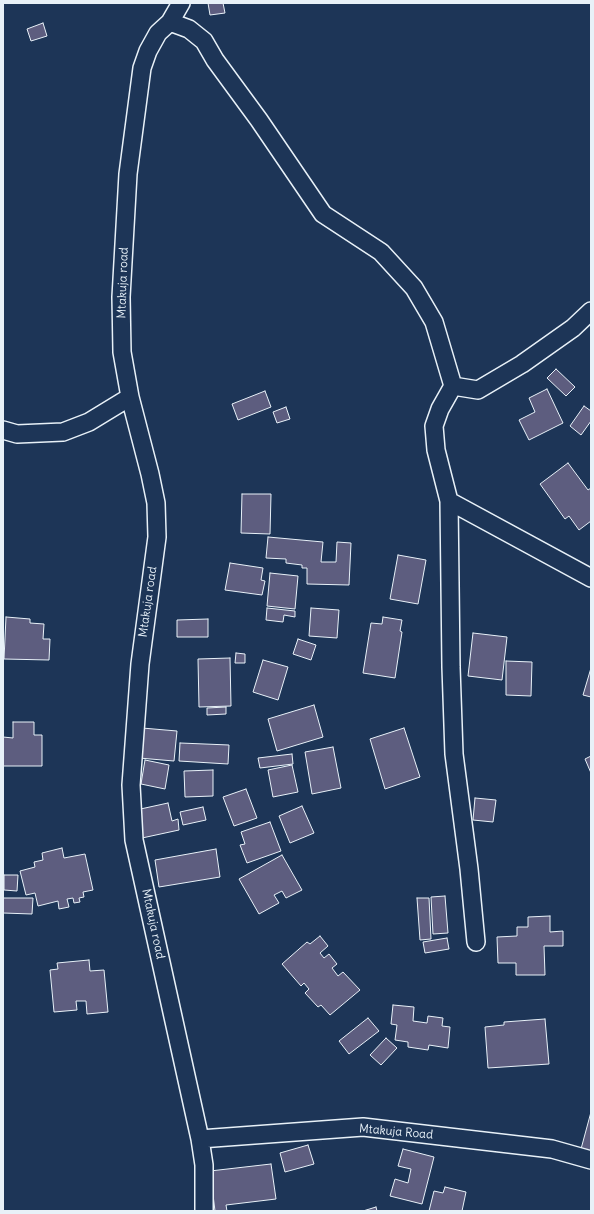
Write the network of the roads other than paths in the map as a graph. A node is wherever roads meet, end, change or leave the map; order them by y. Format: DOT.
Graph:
graph roads {
  1 [pos="181,3"];
  2 [pos="170,22"];
  3 [pos="591,311"];
  4 [pos="453,386"];
  5 [pos="130,397"];
  6 [pos="3,430"];
  7 [pos="450,501"];
  8 [pos="591,578"];
  9 [pos="476,942"];
  10 [pos="200,1139"];
  11 [pos="591,1160"];
  12 [pos="204,1211"];
  1 -- 2 [label="street, Mtakuja road"];
  2 -- 4 [label="street"];
  2 -- 5 [label="street, Mtakuja road"];
  3 -- 4 [label="street"];
  4 -- 7 [label="street"];
  5 -- 6 [label="street"];
  5 -- 10 [label="street, Mtakuja road"];
  7 -- 8 [label="street"];
  7 -- 9 [label="street"];
  10 -- 11 [label="street, Mtakuja Road"];
  10 -- 12 [label="street, Mtakuja road"];
}
